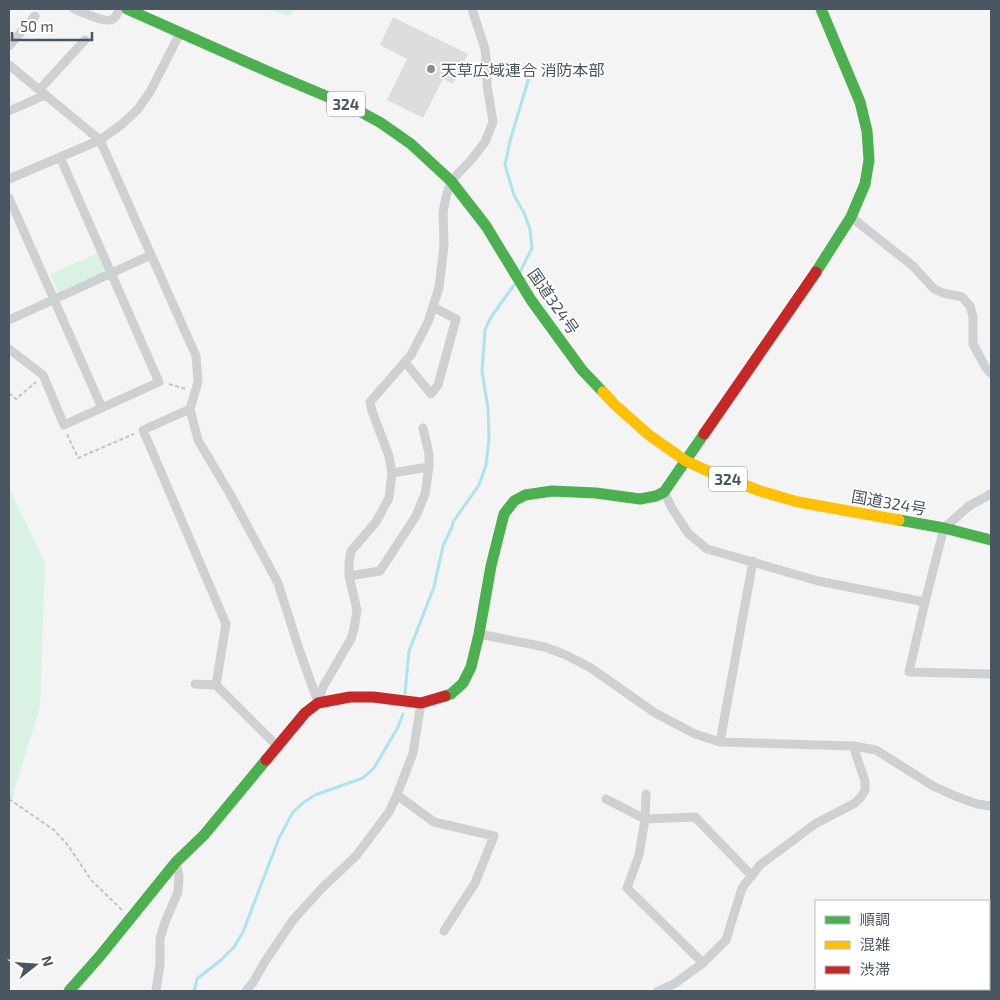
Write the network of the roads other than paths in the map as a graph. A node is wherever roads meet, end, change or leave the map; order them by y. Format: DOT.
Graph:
graph roads {
  1 [pos="74,9"];
  2 [pos="120,9"];
  3 [pos="127,9"];
  4 [pos="472,9"];
  5 [pos="821,9"];
  6 [pos="35,16"];
  7 [pos="180,33"];
  8 [pos="85,40"];
  9 [pos="9,46"];
  10 [pos="11,70"];
  11 [pos="42,92"];
  12 [pos="9,111"];
  13 [pos="100,140"];
  14 [pos="60,157"];
  15 [pos="9,179"];
  16 [pos="451,181"];
  17 [pos="9,198"];
  18 [pos="851,217"];
  19 [pos="151,255"];
  20 [pos="111,273"];
  21 [pos="54,299"];
  22 [pos="433,307"];
  23 [pos="9,320"];
  24 [pos="9,349"];
  25 [pos="405,362"];
  26 [pos="991,373"];
  27 [pos="102,408"];
  28 [pos="190,409"];
  29 [pos="423,428"];
  30 [pos="686,460"];
  31 [pos="429,467"];
  32 [pos="392,473"];
  33 [pos="664,492"];
  34 [pos="991,494"];
  35 [pos="944,528"];
  36 [pos="991,540"];
  37 [pos="753,561"];
  38 [pos="349,576"];
  39 [pos="925,602"];
  40 [pos="480,634"];
  41 [pos="991,674"];
  42 [pos="195,684"];
  43 [pos="216,686"];
  44 [pos="318,703"];
  45 [pos="421,703"];
  46 [pos="720,742"];
  47 [pos="277,746"];
  48 [pos="853,746"];
  49 [pos="646,794"];
  50 [pos="397,795"];
  51 [pos="606,799"];
  52 [pos="991,806"];
  53 [pos="646,819"];
  54 [pos="176,862"];
  55 [pos="752,876"];
  56 [pos="444,931"];
  57 [pos="703,963"];
  58 [pos="69,991"];
  59 [pos="156,991"];
  60 [pos="246,991"];
  61 [pos="658,991"];
  1 -- 2 [label="street"];
  3 -- 7 [label="main road, 国道324号 / 324"];
  4 -- 16 [label="street"];
  5 -- 18 [label="main road"];
  6 -- 9 [label="street"];
  7 -- 13 [label="street"];
  7 -- 16 [label="main road, 国道324号 / 324"];
  8 -- 11 [label="street"];
  10 -- 11 [label="street"];
  11 -- 12 [label="street"];
  11 -- 13 [label="street"];
  13 -- 14 [label="street"];
  13 -- 19 [label="street"];
  14 -- 15 [label="street"];
  14 -- 20 [label="street"];
  16 -- 22 [label="street"];
  16 -- 30 [label="main road, 国道324号 / 324"];
  17 -- 21 [label="street"];
  18 -- 26 [label="street"];
  18 -- 30 [label="main road"];
  19 -- 20 [label="street"];
  19 -- 28 [label="street"];
  20 -- 21 [label="street"];
  20 -- 27 [label="street"];
  21 -- 23 [label="street"];
  21 -- 27 [label="street"];
  22 -- 25 [label="street"];
  22 -- 25 [label="street"];
  24 -- 27 [label="street"];
  25 -- 32 [label="street"];
  28 -- 43 [label="street"];
  28 -- 44 [label="street"];
  29 -- 31 [label="street"];
  30 -- 33 [label="main road"];
  30 -- 35 [label="main road, 国道324号 / 324"];
  31 -- 32 [label="street"];
  31 -- 38 [label="street"];
  32 -- 38 [label="street"];
  33 -- 37 [label="street"];
  33 -- 40 [label="main road"];
  34 -- 35 [label="street"];
  35 -- 36 [label="main road, 国道324号 / 324"];
  35 -- 39 [label="street"];
  37 -- 39 [label="street"];
  37 -- 46 [label="street"];
  38 -- 44 [label="street"];
  39 -- 41 [label="street"];
  40 -- 45 [label="main road"];
  40 -- 46 [label="street"];
  42 -- 43 [label="street"];
  43 -- 47 [label="street"];
  44 -- 45 [label="main road"];
  44 -- 47 [label="main road"];
  45 -- 50 [label="street"];
  46 -- 48 [label="street"];
  47 -- 54 [label="main road"];
  48 -- 52 [label="street"];
  48 -- 55 [label="street"];
  49 -- 53 [label="street"];
  50 -- 56 [label="street"];
  50 -- 60 [label="street"];
  51 -- 53 [label="street"];
  53 -- 55 [label="street"];
  53 -- 57 [label="street"];
  54 -- 58 [label="main road"];
  54 -- 59 [label="street"];
  55 -- 57 [label="street"];
  57 -- 61 [label="street"];
}
